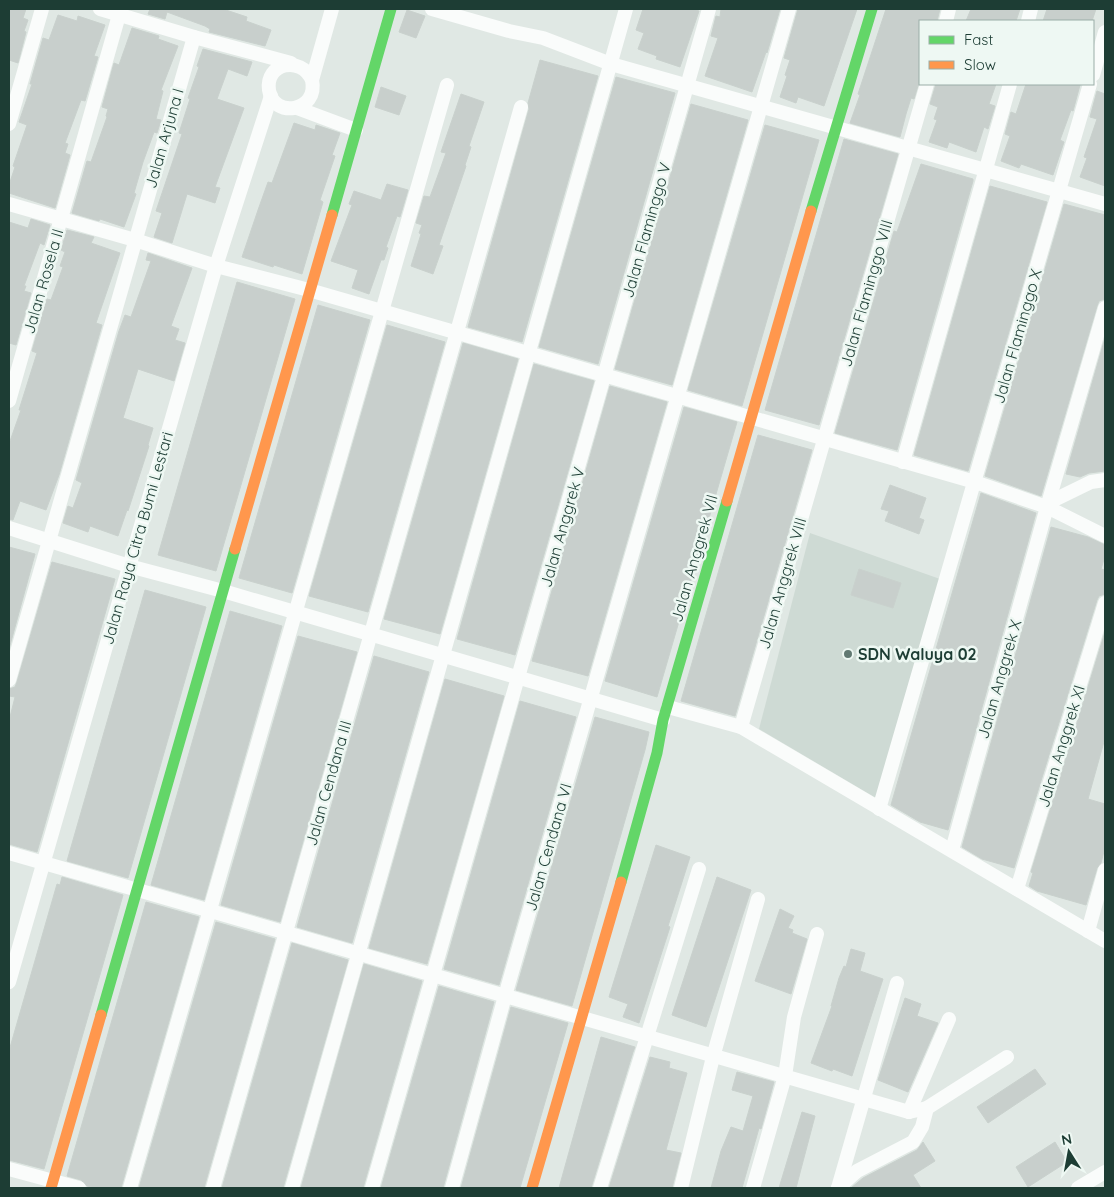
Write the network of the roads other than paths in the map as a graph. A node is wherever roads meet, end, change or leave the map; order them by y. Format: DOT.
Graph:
graph roads {
  1 [pos="42,9"];
  2 [pos="100,9"];
  3 [pos="332,9"];
  4 [pos="391,9"];
  5 [pos="432,9"];
  6 [pos="626,9"];
  7 [pos="709,9"];
  8 [pos="789,9"];
  9 [pos="872,9"];
  10 [pos="119,14"];
  11 [pos="1105,32"];
  12 [pos="194,37"];
  13 [pos="611,64"];
  14 [pos="296,65"];
  15 [pos="1094,71"];
  16 [pos="312,80"];
  17 [pos="447,85"];
  18 [pos="688,85"];
  19 [pos="927,85"];
  20 [pos="1010,85"];
  21 [pos="1090,85"];
  22 [pos="271,96"];
  23 [pos="761,106"];
  24 [pos="521,107"];
  25 [pos="297,108"];
  26 [pos="9,124"];
  27 [pos="835,127"];
  28 [pos="356,130"];
  29 [pos="909,148"];
  30 [pos="986,170"];
  31 [pos="1059,191"];
  32 [pos="9,204"];
  33 [pos="1105,204"];
  34 [pos="61,218"];
  35 [pos="135,240"];
  36 [pos="216,266"];
  37 [pos="309,290"];
  38 [pos="1105,308"];
  39 [pos="382,311"];
  40 [pos="456,333"];
  41 [pos="529,354"];
  42 [pos="605,376"];
  43 [pos="677,397"];
  44 [pos="9,401"];
  45 [pos="751,418"];
  46 [pos="824,439"];
  47 [pos="903,462"];
  48 [pos="1105,480"];
  49 [pos="974,482"];
  50 [pos="1048,505"];
  51 [pos="9,528"];
  52 [pos="1105,536"];
  53 [pos="49,540"];
  54 [pos="129,566"];
  55 [pos="223,591"];
  56 [pos="1105,602"];
  57 [pos="296,612"];
  58 [pos="371,634"];
  59 [pos="444,655"];
  60 [pos="519,678"];
  61 [pos="9,680"];
  62 [pos="591,698"];
  63 [pos="666,714"];
  64 [pos="740,727"];
  65 [pos="880,809"];
  66 [pos="952,850"];
  67 [pos="9,852"];
  68 [pos="44,862"];
  69 [pos="699,869"];
  70 [pos="1105,870"];
  71 [pos="1017,889"];
  72 [pos="137,890"];
  73 [pos="758,899"];
  74 [pos="210,911"];
  75 [pos="1088,932"];
  76 [pos="285,933"];
  77 [pos="817,934"];
  78 [pos="1105,941"];
  79 [pos="358,954"];
  80 [pos="433,976"];
  81 [pos="9,982"];
  82 [pos="897,983"];
  83 [pos="505,996"];
  84 [pos="582,1018"];
  85 [pos="949,1019"];
  86 [pos="648,1038"];
  87 [pos="712,1057"];
  88 [pos="1008,1057"];
  89 [pos="785,1076"];
  90 [pos="863,1099"];
  91 [pos="926,1108"];
  92 [pos="909,1112"];
  93 [pos="9,1169"];
  94 [pos="1105,1172"];
  95 [pos="52,1185"];
  96 [pos="79,1188"];
  97 [pos="130,1188"];
  98 [pos="212,1188"];
  99 [pos="292,1188"];
  100 [pos="372,1188"];
  101 [pos="452,1188"];
  102 [pos="532,1188"];
  103 [pos="600,1188"];
  104 [pos="681,1188"];
  105 [pos="754,1188"];
  106 [pos="838,1188"];
  107 [pos="1078,1188"];
  1 -- 26 [label="street"];
  2 -- 10 [label="street"];
  3 -- 16 [label="street"];
  4 -- 28 [label="street"];
  5 -- 13 [label="street"];
  6 -- 13 [label="street"];
  7 -- 18 [label="street, Jalan Flaminggo V"];
  8 -- 23 [label="street, Jalan Cendana VI"];
  9 -- 27 [label="street, Jalan Anggrek VII"];
  10 -- 12 [label="street"];
  10 -- 34 [label="street, Jalan Rosela II"];
  11 -- 15 [label="street"];
  12 -- 14 [label="street"];
  12 -- 35 [label="street, Jalan Arjuna I"];
  13 -- 18 [label="street"];
  13 -- 41 [label="street"];
  14 -- 16 [label="street"];
  14 -- 22 [label="street"];
  16 -- 25 [label="street"];
  17 -- 39 [label="street"];
  18 -- 23 [label="street"];
  18 -- 42 [label="street, Jalan Flaminggo V"];
  19 -- 29 [label="street, Jalan Flaminggo VIII"];
  20 -- 30 [label="street"];
  21 -- 31 [label="street, Jalan Flaminggo X"];
  22 -- 25 [label="street"];
  22 -- 36 [label="street, Jalan Raya Citra Bumi Lestari"];
  23 -- 27 [label="street"];
  23 -- 43 [label="street, Jalan Cendana VI"];
  24 -- 40 [label="street, Jalan Cendana III"];
  25 -- 28 [label="street"];
  27 -- 29 [label="street"];
  27 -- 45 [label="street, Jalan Anggrek VII"];
  28 -- 37 [label="street"];
  29 -- 30 [label="street"];
  29 -- 46 [label="street, Jalan Flaminggo VIII"];
  30 -- 31 [label="street"];
  30 -- 47 [label="street"];
  31 -- 33 [label="street"];
  31 -- 49 [label="street, Jalan Flaminggo X"];
  32 -- 34 [label="street"];
  34 -- 35 [label="street"];
  34 -- 44 [label="street, Jalan Rosela II"];
  35 -- 36 [label="street"];
  35 -- 53 [label="street, Jalan Arjuna I"];
  36 -- 37 [label="street"];
  36 -- 54 [label="street, Jalan Raya Citra Bumi Lestari"];
  37 -- 39 [label="street"];
  37 -- 55 [label="street"];
  38 -- 50 [label="street, Jalan Anggrek X"];
  39 -- 40 [label="street"];
  39 -- 57 [label="street"];
  40 -- 41 [label="street"];
  40 -- 58 [label="street, Jalan Cendana III"];
  41 -- 42 [label="street"];
  41 -- 59 [label="street"];
  42 -- 43 [label="street"];
  42 -- 60 [label="street, Jalan Anggrek V"];
  43 -- 45 [label="street"];
  43 -- 62 [label="street, Jalan Cendana VI"];
  45 -- 46 [label="street"];
  45 -- 63 [label="street, Jalan Anggrek VII"];
  46 -- 47 [label="street"];
  46 -- 64 [label="street, Jalan Anggrek VIII"];
  47 -- 49 [label="street"];
  48 -- 50 [label="street"];
  49 -- 50 [label="street"];
  49 -- 65 [label="street, Jalan Flaminggo X"];
  50 -- 52 [label="street"];
  50 -- 66 [label="street, Jalan Anggrek X"];
  51 -- 53 [label="street"];
  53 -- 54 [label="street"];
  53 -- 61 [label="street, Jalan Arjuna I"];
  54 -- 55 [label="street"];
  54 -- 68 [label="street, Jalan Raya Citra Bumi Lestari"];
  55 -- 57 [label="street"];
  55 -- 72 [label="street"];
  56 -- 71 [label="street, Jalan Anggrek XI"];
  57 -- 58 [label="street"];
  57 -- 74 [label="street"];
  58 -- 59 [label="street"];
  58 -- 76 [label="street, Jalan Cendana III"];
  59 -- 60 [label="street"];
  59 -- 79 [label="street"];
  60 -- 62 [label="street"];
  60 -- 80 [label="street, Jalan Anggrek V"];
  62 -- 63 [label="street"];
  62 -- 83 [label="street, Jalan Cendana VI"];
  63 -- 64 [label="street"];
  63 -- 84 [label="street, Jalan Anggrek VII"];
  64 -- 65 [label="street"];
  65 -- 66 [label="street"];
  66 -- 71 [label="street"];
  67 -- 68 [label="street"];
  68 -- 72 [label="street"];
  68 -- 81 [label="street, Jalan Raya Citra Bumi Lestari"];
  69 -- 86 [label="street"];
  70 -- 75 [label="street"];
  71 -- 75 [label="street"];
  72 -- 74 [label="street"];
  72 -- 95 [label="street"];
  73 -- 87 [label="street"];
  74 -- 76 [label="street"];
  74 -- 97 [label="street"];
  75 -- 78 [label="street"];
  76 -- 79 [label="street"];
  76 -- 98 [label="street, Jalan Cendana III"];
  77 -- 89 [label="street"];
  79 -- 80 [label="street"];
  79 -- 99 [label="street"];
  80 -- 83 [label="street"];
  80 -- 100 [label="street, Jalan Anggrek V"];
  82 -- 90 [label="street"];
  83 -- 84 [label="street"];
  83 -- 101 [label="street, Jalan Cendana VI"];
  84 -- 86 [label="street"];
  84 -- 102 [label="street, Jalan Anggrek VII"];
  85 -- 92 [label="street"];
  86 -- 87 [label="street"];
  86 -- 103 [label="street"];
  87 -- 89 [label="street"];
  87 -- 104 [label="street"];
  88 -- 91 [label="street"];
  89 -- 90 [label="street"];
  89 -- 105 [label="street"];
  90 -- 92 [label="street"];
  90 -- 106 [label="street"];
  91 -- 92 [label="street"];
  91 -- 106 [label="street"];
  93 -- 95 [label="street"];
  94 -- 107 [label="street"];
  95 -- 96 [label="street"];
}
